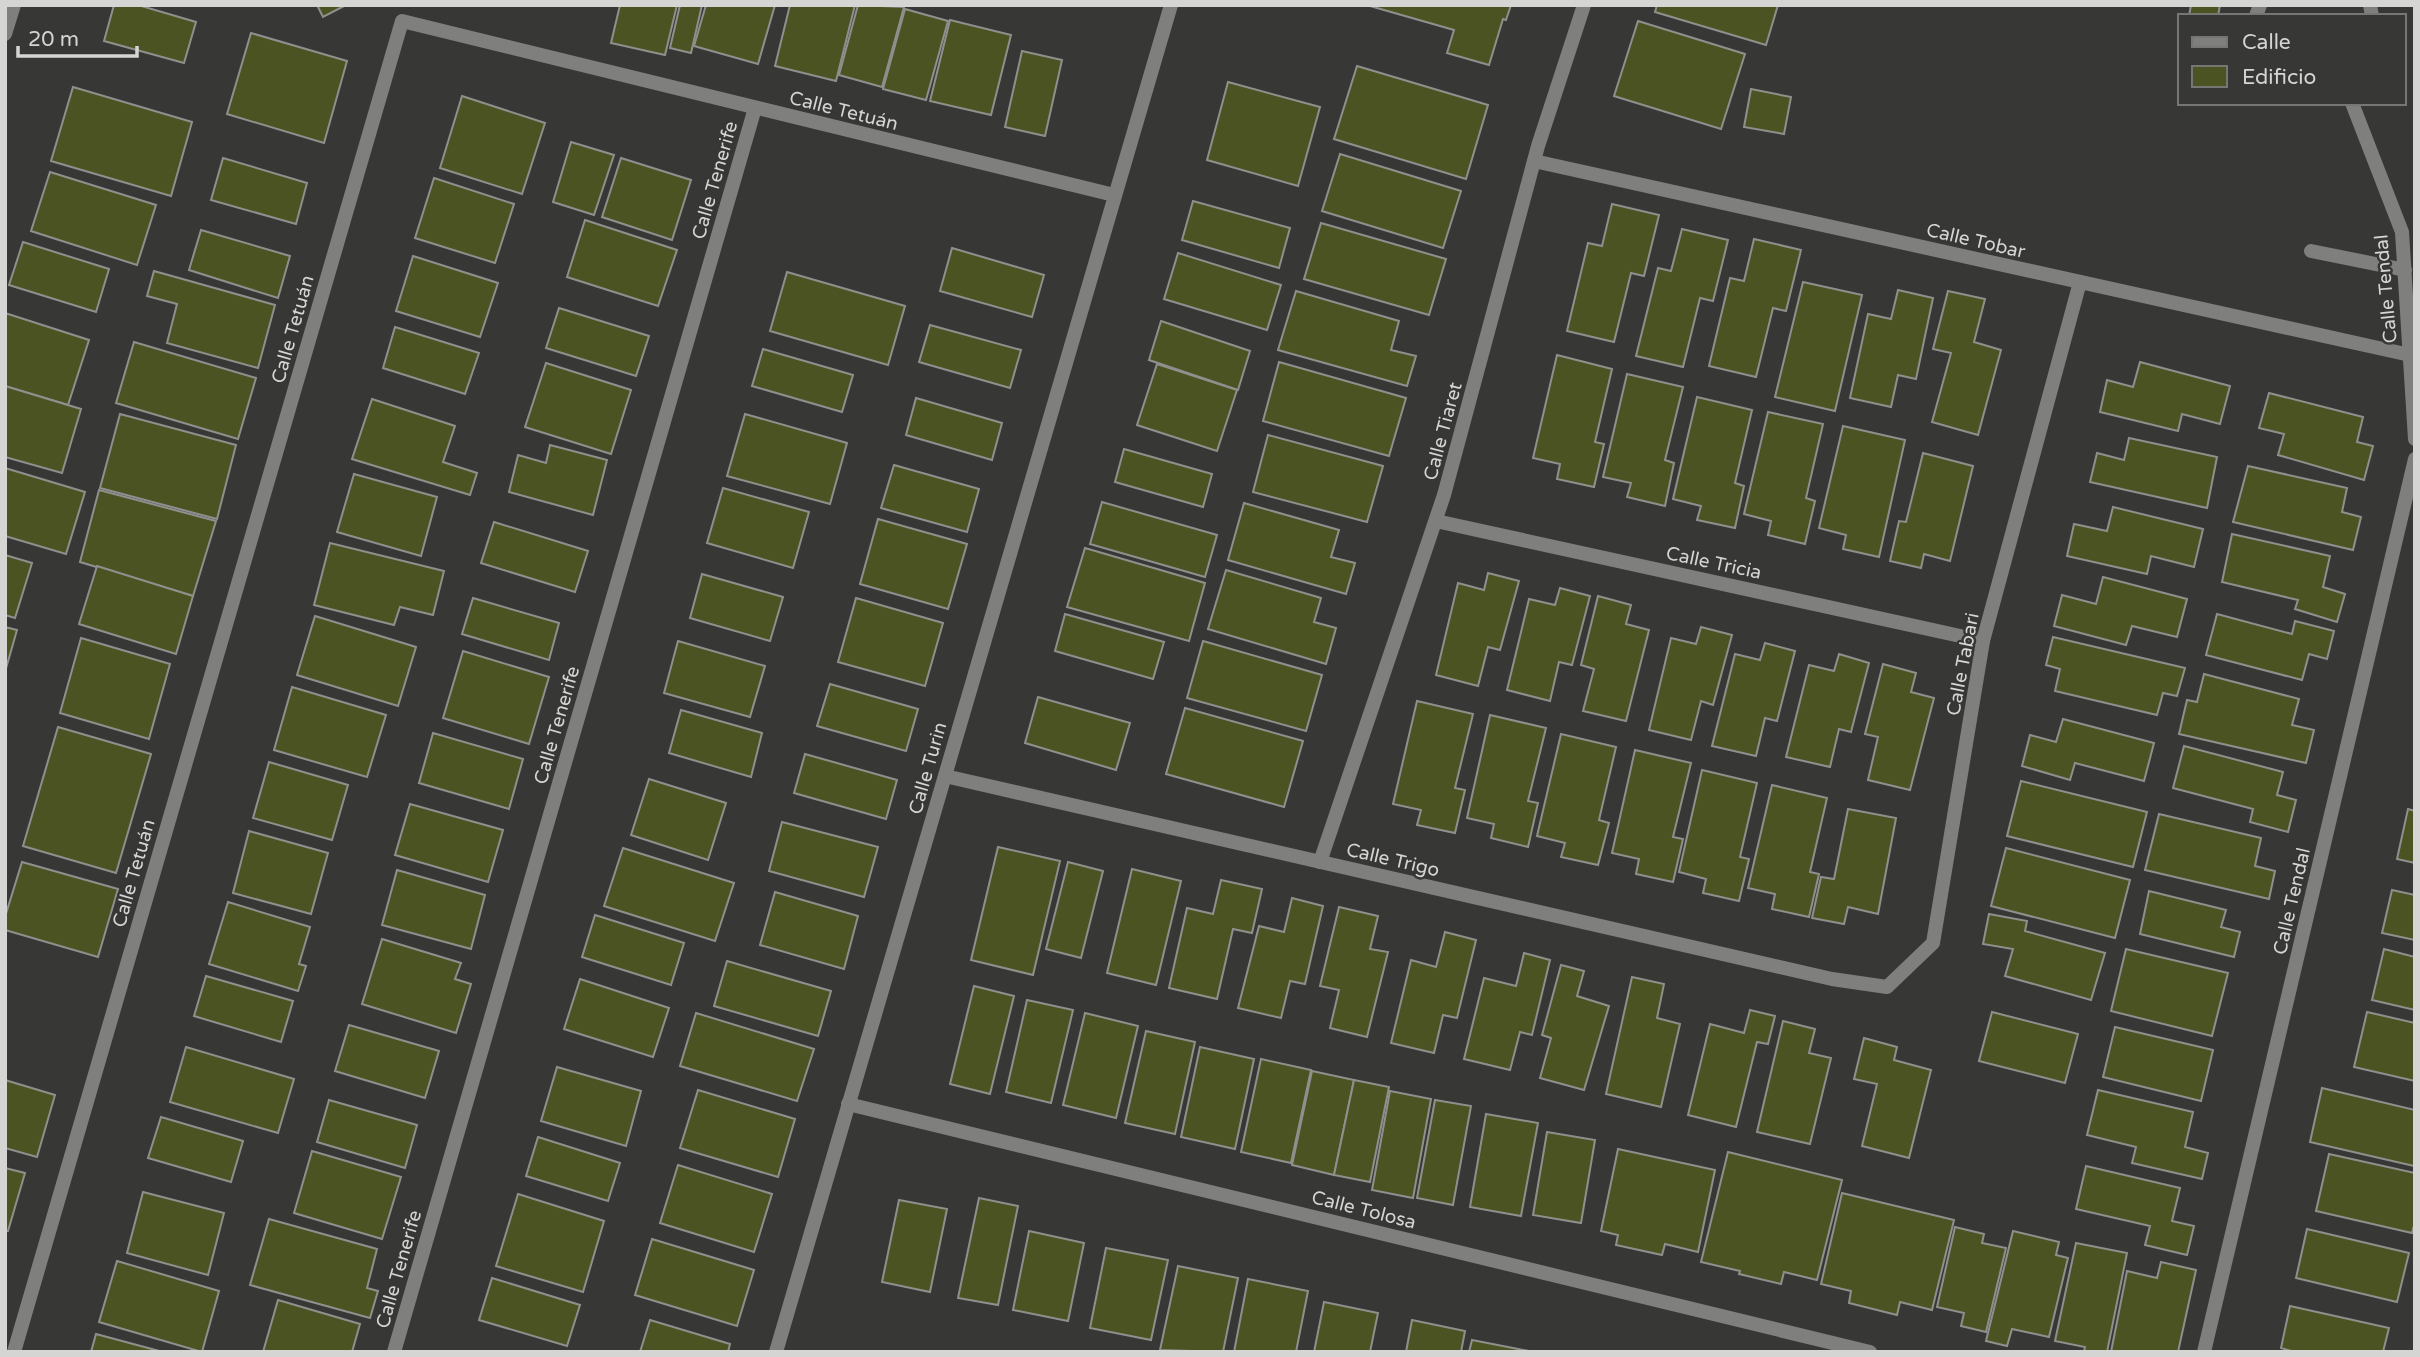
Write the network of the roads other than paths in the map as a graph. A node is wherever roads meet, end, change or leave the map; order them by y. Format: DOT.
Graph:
graph roads {
  1 [pos="14,5"];
  2 [pos="1584,5"];
  3 [pos="1171,6"];
  4 [pos="5,34"];
  5 [pos="2353,105"];
  6 [pos="755,108"];
  7 [pos="1534,161"];
  8 [pos="1114,195"];
  9 [pos="2311,251"];
  10 [pos="2405,270"];
  11 [pos="2080,282"];
  12 [pos="2410,355"];
  13 [pos="2415,439"];
  14 [pos="2415,459"];
  15 [pos="1436,521"];
  16 [pos="1983,641"];
  17 [pos="945,776"];
  18 [pos="1320,862"];
  19 [pos="1832,979"];
  20 [pos="848,1104"];
  21 [pos="14,1352"];
  22 [pos="394,1352"];
  23 [pos="776,1352"];
  24 [pos="1870,1352"];
  25 [pos="2204,1352"];
  1 -- 4 [label="street"];
  2 -- 7 [label="street, Calle Tiaret"];
  3 -- 8 [label="street, Calle Turin"];
  5 -- 10 [label="street, Calle Tendal"];
  6 -- 8 [label="street, Calle Tetuán"];
  6 -- 21 [label="street, Calle Tetuán"];
  6 -- 22 [label="street, Calle Tenerife"];
  7 -- 11 [label="street, Calle Tobar"];
  7 -- 15 [label="street, Calle Tiaret"];
  8 -- 17 [label="street, Calle Turin"];
  9 -- 10 [label="street"];
  10 -- 12 [label="street, Calle Tendal"];
  11 -- 12 [label="street, Calle Tobar"];
  11 -- 16 [label="street, Calle Tabari"];
  12 -- 13 [label="street, Calle Tendal"];
  14 -- 25 [label="street, Calle Tendal"];
  15 -- 16 [label="street, Calle Tricia"];
  15 -- 18 [label="street, Calle Tiaret"];
  16 -- 19 [label="street, Calle Tabari"];
  17 -- 18 [label="street, Calle Trigo"];
  17 -- 20 [label="street, Calle Turin"];
  18 -- 19 [label="street, Calle Trigo"];
  20 -- 23 [label="street, Calle Turin"];
  20 -- 24 [label="street, Calle Tolosa"];
}
